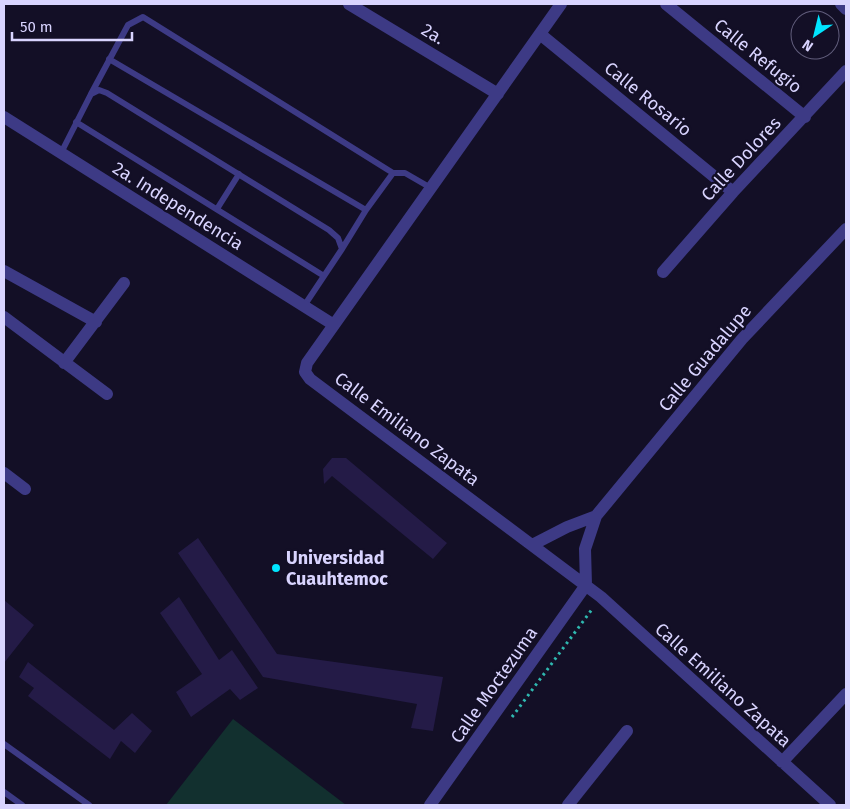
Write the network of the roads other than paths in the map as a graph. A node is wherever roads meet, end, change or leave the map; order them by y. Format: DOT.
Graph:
graph roads {
  1 [pos="349,4"];
  2 [pos="561,4"];
  3 [pos="666,4"];
  4 [pos="841,4"];
  5 [pos="846,9"];
  6 [pos="540,34"];
  7 [pos="109,60"];
  8 [pos="846,72"];
  9 [pos="91,94"];
  10 [pos="498,94"];
  11 [pos="4,117"];
  12 [pos="805,117"];
  13 [pos="76,122"];
  14 [pos="61,152"];
  15 [pos="393,173"];
  16 [pos="239,174"];
  17 [pos="431,188"];
  18 [pos="733,192"];
  19 [pos="217,209"];
  20 [pos="366,210"];
  21 [pos="846,229"];
  22 [pos="342,250"];
  23 [pos="4,271"];
  24 [pos="663,272"];
  25 [pos="324,276"];
  26 [pos="124,283"];
  27 [pos="304,306"];
  28 [pos="6,322"];
  29 [pos="96,322"];
  30 [pos="334,325"];
  31 [pos="64,363"];
  32 [pos="107,394"];
  33 [pos="4,472"];
  34 [pos="25,490"];
  35 [pos="596,516"];
  36 [pos="532,544"];
  37 [pos="586,585"];
  38 [pos="846,694"];
  39 [pos="627,731"];
  40 [pos="4,744"];
  41 [pos="782,762"];
  42 [pos="4,792"];
  43 [pos="22,805"];
  44 [pos="88,805"];
  45 [pos="430,805"];
  46 [pos="568,805"];
  47 [pos="830,805"];
  1 -- 10 [label="street, 2a."];
  2 -- 6 [label="street, Calle Emiliano Zapata"];
  3 -- 12 [label="street, Calle Refugio"];
  4 -- 5 [label="street"];
  6 -- 10 [label="street, Calle Emiliano Zapata"];
  6 -- 18 [label="street, Calle Rosario"];
  7 -- 9 [label="lane"];
  7 -- 15 [label="lane"];
  7 -- 20 [label="lane"];
  8 -- 12 [label="street, Calle Dolores"];
  9 -- 13 [label="lane"];
  9 -- 16 [label="lane"];
  10 -- 17 [label="street, Calle Emiliano Zapata"];
  11 -- 14 [label="street, 2a. Independencia"];
  12 -- 18 [label="street, Calle Dolores"];
  13 -- 14 [label="lane"];
  13 -- 19 [label="lane"];
  14 -- 27 [label="street, 2a. Independencia"];
  15 -- 17 [label="lane"];
  15 -- 20 [label="lane"];
  16 -- 19 [label="lane"];
  16 -- 22 [label="lane"];
  17 -- 30 [label="street, Calle Emiliano Zapata"];
  18 -- 24 [label="street, Calle Dolores"];
  19 -- 25 [label="lane"];
  20 -- 22 [label="lane"];
  21 -- 35 [label="street, Calle Guadalupe"];
  22 -- 25 [label="lane"];
  23 -- 29 [label="street"];
  25 -- 27 [label="lane"];
  26 -- 29 [label="street"];
  27 -- 30 [label="street, 2a. Independencia"];
  28 -- 31 [label="street"];
  29 -- 31 [label="street"];
  30 -- 36 [label="street, Calle Emiliano Zapata"];
  31 -- 32 [label="street"];
  33 -- 34 [label="street"];
  35 -- 36 [label="street, Calle Guadalupe"];
  35 -- 37 [label="street, Calle Guadalupe"];
  36 -- 37 [label="street, Calle Emiliano Zapata"];
  37 -- 41 [label="street, Calle Emiliano Zapata"];
  37 -- 45 [label="street, Calle Moctezuma"];
  38 -- 41 [label="street"];
  39 -- 46 [label="street"];
  40 -- 44 [label="lane"];
  41 -- 47 [label="street, Calle Emiliano Zapata"];
  42 -- 43 [label="lane"];
}
